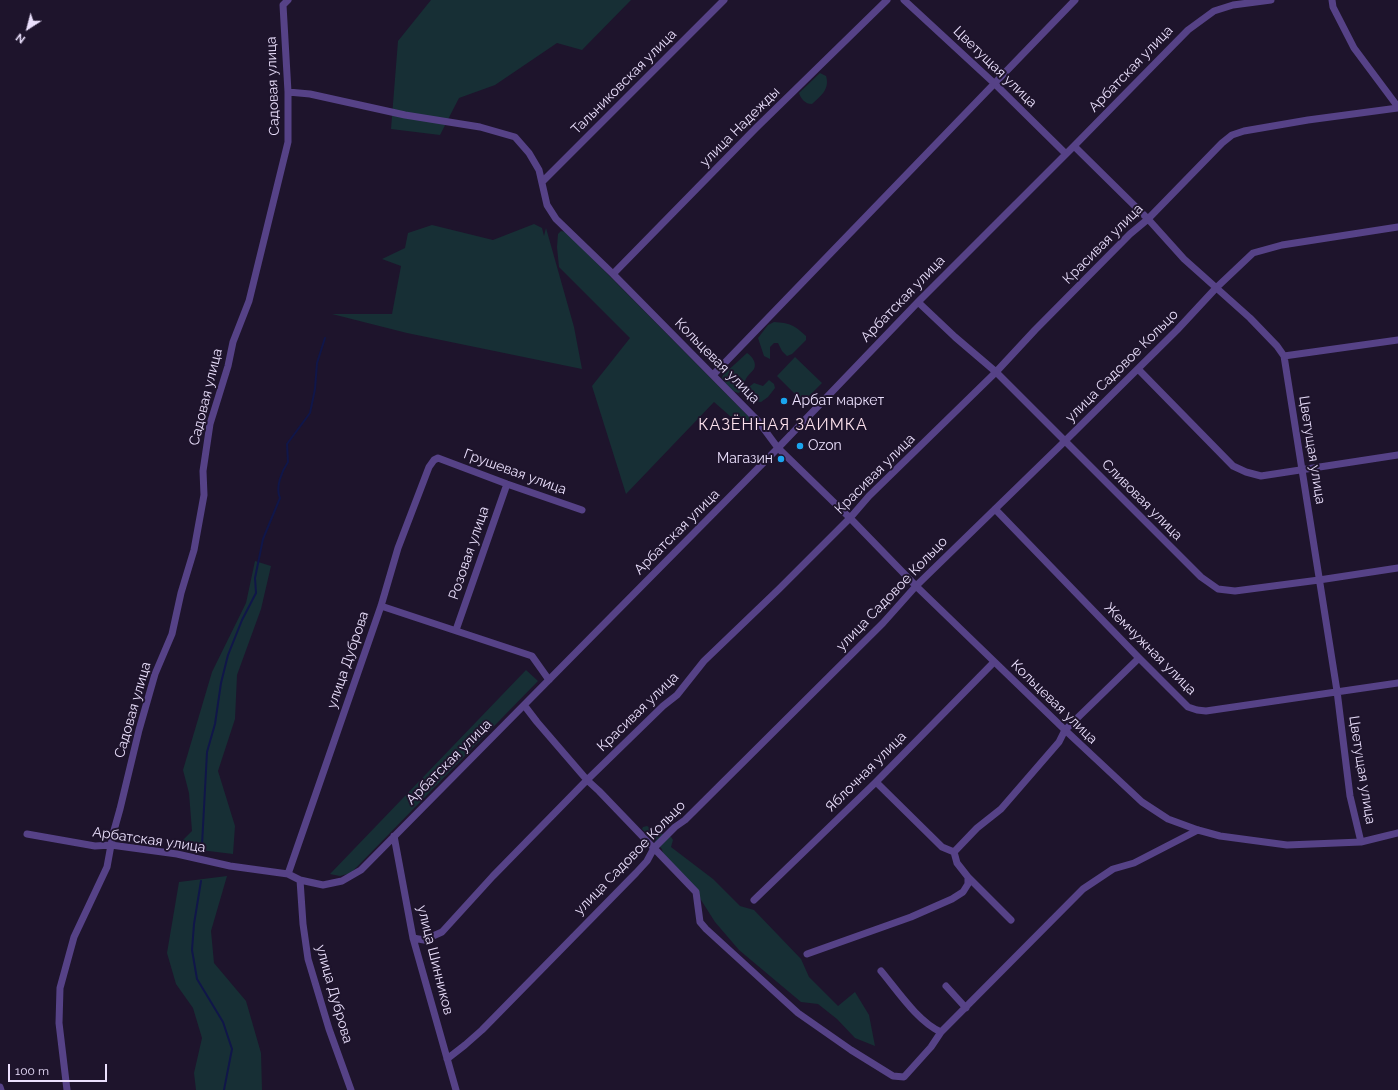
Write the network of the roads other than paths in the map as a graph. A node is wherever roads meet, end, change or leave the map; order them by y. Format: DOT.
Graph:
graph roads {
  1 [pos="288,0"];
  2 [pos="724,0"];
  3 [pos="887,0"];
  4 [pos="904,0"];
  5 [pos="1075,0"];
  6 [pos="1271,0"];
  7 [pos="1332,0"];
  8 [pos="995,84"];
  9 [pos="288,92"];
  10 [pos="1398,108"];
  11 [pos="1074,146"];
  12 [pos="1066,154"];
  13 [pos="542,182"];
  14 [pos="1148,218"];
  15 [pos="1398,228"];
  16 [pos="613,274"];
  17 [pos="1216,288"];
  18 [pos="918,302"];
  19 [pos="1398,340"];
  20 [pos="1284,356"];
  21 [pos="1138,369"];
  22 [pos="996,372"];
  23 [pos="713,375"];
  24 [pos="1065,441"];
  25 [pos="778,448"];
  26 [pos="1398,456"];
  27 [pos="438,458"];
  28 [pos="1303,470"];
  29 [pos="507,484"];
  30 [pos="995,509"];
  31 [pos="582,510"];
  32 [pos="850,518"];
  33 [pos="1398,568"];
  34 [pos="1319,580"];
  35 [pos="916,586"];
  36 [pos="381,606"];
  37 [pos="456,630"];
  38 [pos="1138,658"];
  39 [pos="994,662"];
  40 [pos="548,680"];
  41 [pos="1398,683"];
  42 [pos="1337,691"];
  43 [pos="524,705"];
  44 [pos="1065,730"];
  45 [pos="587,780"];
  46 [pos="876,782"];
  47 [pos="1198,830"];
  48 [pos="1398,833"];
  49 [pos="27,834"];
  50 [pos="394,836"];
  51 [pos="1362,842"];
  52 [pos="111,845"];
  53 [pos="654,848"];
  54 [pos="954,852"];
  55 [pos="288,874"];
  56 [pos="968,877"];
  57 [pos="300,880"];
  58 [pos="754,900"];
  59 [pos="1011,920"];
  60 [pos="413,938"];
  61 [pos="807,954"];
  62 [pos="881,970"];
  63 [pos="946,986"];
  64 [pos="966,1008"];
  65 [pos="941,1032"];
  66 [pos="447,1059"];
  67 [pos="0,1086"];
  68 [pos="1,1090"];
  69 [pos="67,1090"];
  70 [pos="351,1090"];
  71 [pos="456,1090"];
  1 -- 9 [label="street, Садовая улица"];
  2 -- 13 [label="street, Тальниковская улица"];
  3 -- 16 [label="street, улица Надежды"];
  4 -- 8 [label="street, Цветущая улица"];
  5 -- 8 [label="street"];
  6 -- 11 [label="street, Арбатская улица"];
  7 -- 10 [label="street"];
  8 -- 12 [label="street, Цветущая улица"];
  8 -- 23 [label="street"];
  9 -- 13 [label="street, Кольцевая улица"];
  9 -- 52 [label="street, Садовая улица"];
  10 -- 14 [label="street, Красивая улица"];
  11 -- 12 [label="street, Арбатская улица"];
  11 -- 14 [label="street, Цветущая улица"];
  12 -- 18 [label="street, Арбатская улица"];
  13 -- 16 [label="street, Кольцевая улица"];
  14 -- 17 [label="street, Цветущая улица"];
  14 -- 22 [label="street, Красивая улица"];
  15 -- 17 [label="street, улица Садовое Кольцо"];
  16 -- 23 [label="street, Кольцевая улица"];
  17 -- 20 [label="street, Цветущая улица"];
  17 -- 21 [label="street, улица Садовое Кольцо"];
  18 -- 22 [label="street, Сливовая улица"];
  18 -- 25 [label="street, Арбатская улица"];
  19 -- 20 [label="street"];
  20 -- 28 [label="street, Цветущая улица"];
  21 -- 24 [label="street, улица Садовое Кольцо"];
  21 -- 28 [label="street"];
  22 -- 24 [label="street, Сливовая улица"];
  22 -- 32 [label="street, Красивая улица"];
  23 -- 25 [label="street, Кольцевая улица"];
  24 -- 30 [label="street, улица Садовое Кольцо"];
  24 -- 34 [label="street, Сливовая улица"];
  25 -- 32 [label="street, Кольцевая улица"];
  25 -- 40 [label="street, Арбатская улица"];
  26 -- 28 [label="street"];
  27 -- 29 [label="street, Грушевая улица"];
  27 -- 36 [label="street, улица Дуброва"];
  28 -- 34 [label="street, Цветущая улица"];
  29 -- 31 [label="street, Грушевая улица"];
  29 -- 37 [label="street, Розовая улица"];
  30 -- 35 [label="street, улица Садовое Кольцо"];
  30 -- 38 [label="street, Жемчужная улица"];
  32 -- 35 [label="street, Кольцевая улица"];
  32 -- 45 [label="street, Красивая улица"];
  33 -- 34 [label="street, Сливовая улица"];
  34 -- 42 [label="street, Цветущая улица"];
  35 -- 39 [label="street, Кольцевая улица"];
  35 -- 53 [label="street, улица Садовое Кольцо"];
  36 -- 37 [label="street"];
  36 -- 55 [label="street, улица Дуброва"];
  37 -- 40 [label="street"];
  38 -- 42 [label="street, Жемчужная улица"];
  38 -- 44 [label="street"];
  39 -- 44 [label="street, Кольцевая улица"];
  39 -- 46 [label="street, Яблочная улица"];
  40 -- 43 [label="street, Арбатская улица"];
  41 -- 42 [label="street, Жемчужная улица"];
  42 -- 51 [label="street, Цветущая улица"];
  43 -- 45 [label="street"];
  43 -- 50 [label="street, Арбатская улица"];
  44 -- 47 [label="street, Кольцевая улица"];
  44 -- 54 [label="street"];
  45 -- 53 [label="street"];
  45 -- 60 [label="street, Красивая улица"];
  46 -- 54 [label="street"];
  46 -- 58 [label="street, Яблочная улица"];
  47 -- 51 [label="street, Кольцевая улица"];
  47 -- 64 [label="street"];
  48 -- 51 [label="street, Кольцевая улица"];
  49 -- 52 [label="street, Арбатская улица"];
  50 -- 57 [label="street, Арбатская улица"];
  50 -- 60 [label="street, улица Шинников"];
  52 -- 55 [label="street, Арбатская улица"];
  52 -- 69 [label="street, Садовая улица"];
  53 -- 65 [label="street"];
  53 -- 66 [label="street, улица Садовое Кольцо"];
  54 -- 56 [label="street"];
  55 -- 57 [label="street, Арбатская улица"];
  56 -- 59 [label="street"];
  56 -- 61 [label="street"];
  57 -- 70 [label="street, улица Дуброва"];
  60 -- 66 [label="street, улица Шинников"];
  62 -- 65 [label="street"];
  63 -- 64 [label="street"];
  64 -- 65 [label="street"];
  66 -- 71 [label="street, улица Шинников"];
  67 -- 68 [label="street"];
}
